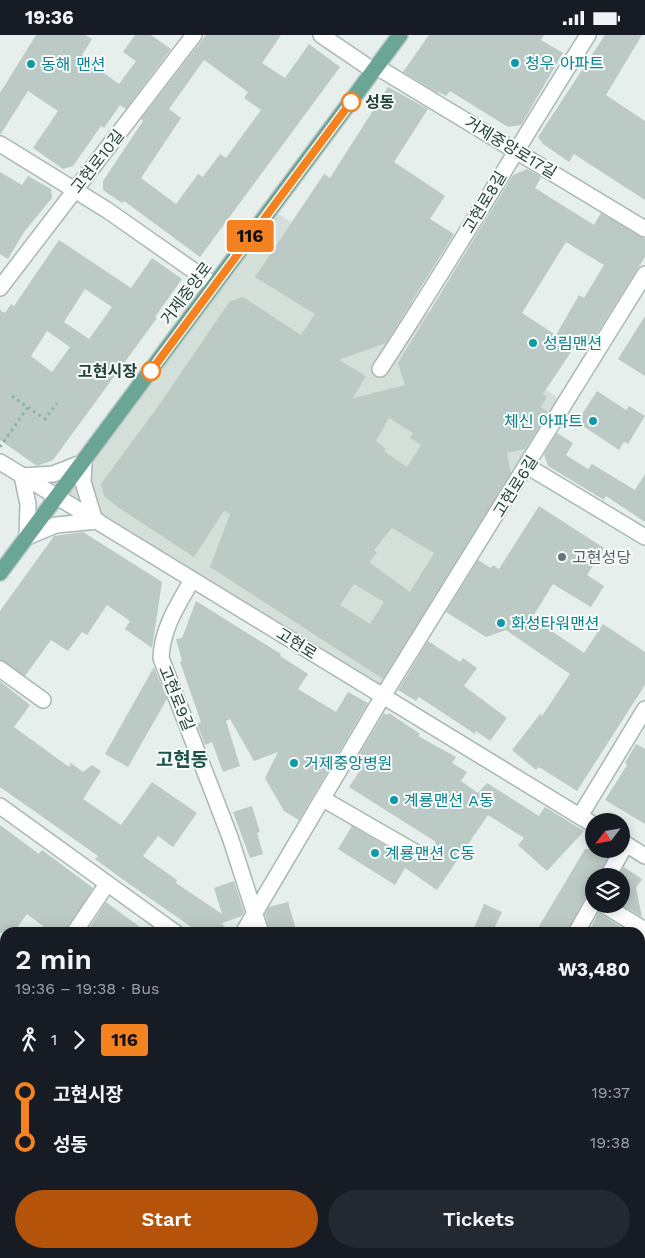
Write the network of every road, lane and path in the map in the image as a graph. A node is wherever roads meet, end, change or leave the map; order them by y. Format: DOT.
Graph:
graph roads {
  1 [pos="194,35"];
  2 [pos="320,35"];
  3 [pos="400,35"];
  4 [pos="588,35"];
  5 [pos="375,69"];
  6 [pos="0,144"];
  7 [pos="516,149"];
  8 [pos="74,190"];
  9 [pos="645,229"];
  10 [pos="645,274"];
  11 [pos="214,285"];
  12 [pos="0,288"];
  13 [pos="380,369"];
  14 [pos="12,396"];
  15 [pos="57,403"];
  16 [pos="28,407"];
  17 [pos="0,447"];
  18 [pos="84,461"];
  19 [pos="0,462"];
  20 [pos="527,466"];
  21 [pos="22,476"];
  22 [pos="56,497"];
  23 [pos="97,520"];
  24 [pos="27,537"];
  25 [pos="645,537"];
  26 [pos="0,573"];
  27 [pos="192,579"];
  28 [pos="0,669"];
  29 [pos="384,697"];
  30 [pos="42,700"];
  31 [pos="645,709"];
  32 [pos="323,799"];
  33 [pos="1,809"];
  34 [pos="580,817"];
  35 [pos="585,820"];
  36 [pos="630,847"];
  37 [pos="415,853"];
  38 [pos="645,856"];
  39 [pos="107,884"];
  40 [pos="255,912"];
  41 [pos="587,913"];
  42 [pos="617,913"];
  43 [pos="78,927"];
  44 [pos="168,927"];
  45 [pos="246,927"];
  46 [pos="259,927"];
  47 [pos="579,927"];
  48 [pos="640,927"];
  1 -- 8 [label="street, 고현로10길"];
  2 -- 5 [label="street, 거제중앙로17길"];
  3 -- 5 [label="main road, 거제중앙로"];
  4 -- 7 [label="street, 고현로8길"];
  5 -- 7 [label="street, 거제중앙로17길"];
  5 -- 11 [label="main road, 거제중앙로"];
  6 -- 8 [label="street"];
  7 -- 9 [label="street, 거제중앙로17길"];
  7 -- 13 [label="street, 고현로8길"];
  8 -- 11 [label="street"];
  8 -- 12 [label="street, 고현로10길"];
  10 -- 20 [label="street, 고현로6길"];
  11 -- 18 [label="main road, 거제중앙로"];
  14 -- 16 [label="path"];
  15 -- 16 [label="path"];
  16 -- 17 [label="path"];
  18 -- 21 [label="street"];
  18 -- 22 [label="main road, 거제중앙로"];
  18 -- 23 [label="street"];
  19 -- 21 [label="street, 고현로"];
  20 -- 25 [label="street"];
  20 -- 29 [label="street, 고현로6길"];
  21 -- 22 [label="street, 고현로"];
  21 -- 24 [label="street"];
  22 -- 23 [label="street, 고현로"];
  22 -- 24 [label="main road, 거제중앙로"];
  23 -- 24 [label="street"];
  23 -- 27 [label="street, 고현로"];
  24 -- 26 [label="main road, 거제중앙로"];
  27 -- 29 [label="street, 고현로"];
  27 -- 40 [label="street, 고현로9길"];
  28 -- 30 [label="street"];
  29 -- 32 [label="street, 고현로6길"];
  29 -- 34 [label="street, 고현로"];
  31 -- 34 [label="street"];
  32 -- 37 [label="street"];
  32 -- 40 [label="street, 고현로6길"];
  33 -- 39 [label="street"];
  34 -- 35 [label="street, 고현로"];
  36 -- 38 [label="street"];
  39 -- 43 [label="street"];
  39 -- 44 [label="street"];
  40 -- 45 [label="street, 고현로6길"];
  40 -- 46 [label="street, 고현로9길"];
  41 -- 47 [label="street"];
  42 -- 48 [label="street"];
}
